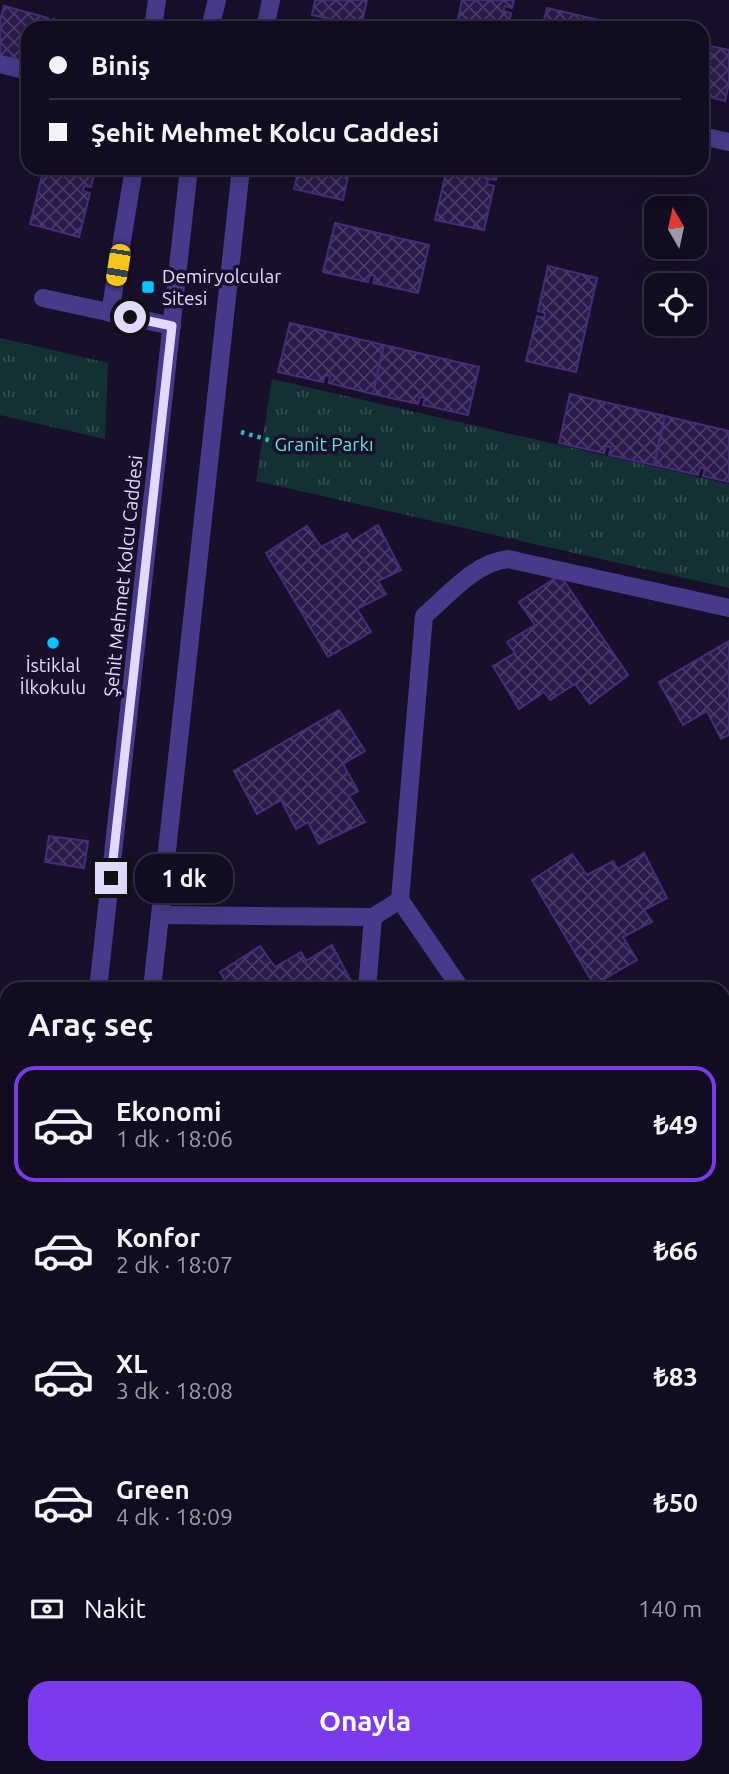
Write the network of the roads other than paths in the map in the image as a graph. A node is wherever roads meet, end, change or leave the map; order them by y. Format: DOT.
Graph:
graph roads {
  1 [pos="157,0"];
  2 [pos="217,0"];
  3 [pos="271,0"];
  4 [pos="154,21"];
  5 [pos="212,21"];
  6 [pos="266,21"];
  7 [pos="0,64"];
  8 [pos="21,69"];
  9 [pos="709,138"];
  10 [pos="729,142"];
  11 [pos="133,175"];
  12 [pos="188,175"];
  13 [pos="240,175"];
  14 [pos="43,298"];
  15 [pos="110,313"];
  16 [pos="172,326"];
  17 [pos="729,608"];
  18 [pos="400,900"];
  19 [pos="160,915"];
  20 [pos="373,917"];
  21 [pos="99,982"];
  22 [pos="153,982"];
  23 [pos="368,982"];
  24 [pos="456,982"];
  1 -- 4 [label="street"];
  2 -- 5 [label="street"];
  3 -- 6 [label="street"];
  7 -- 8 [label="street"];
  9 -- 10 [label="street"];
  11 -- 15 [label="street"];
  12 -- 16 [label="street, Şehit Mehmet Kolcu Caddesi"];
  13 -- 19 [label="street"];
  14 -- 15 [label="street"];
  15 -- 16 [label="street"];
  16 -- 21 [label="street, Şehit Mehmet Kolcu Caddesi"];
  17 -- 18 [label="street"];
  18 -- 20 [label="street"];
  18 -- 24 [label="street"];
  19 -- 20 [label="street"];
  19 -- 22 [label="street"];
  20 -- 23 [label="street"];
}
